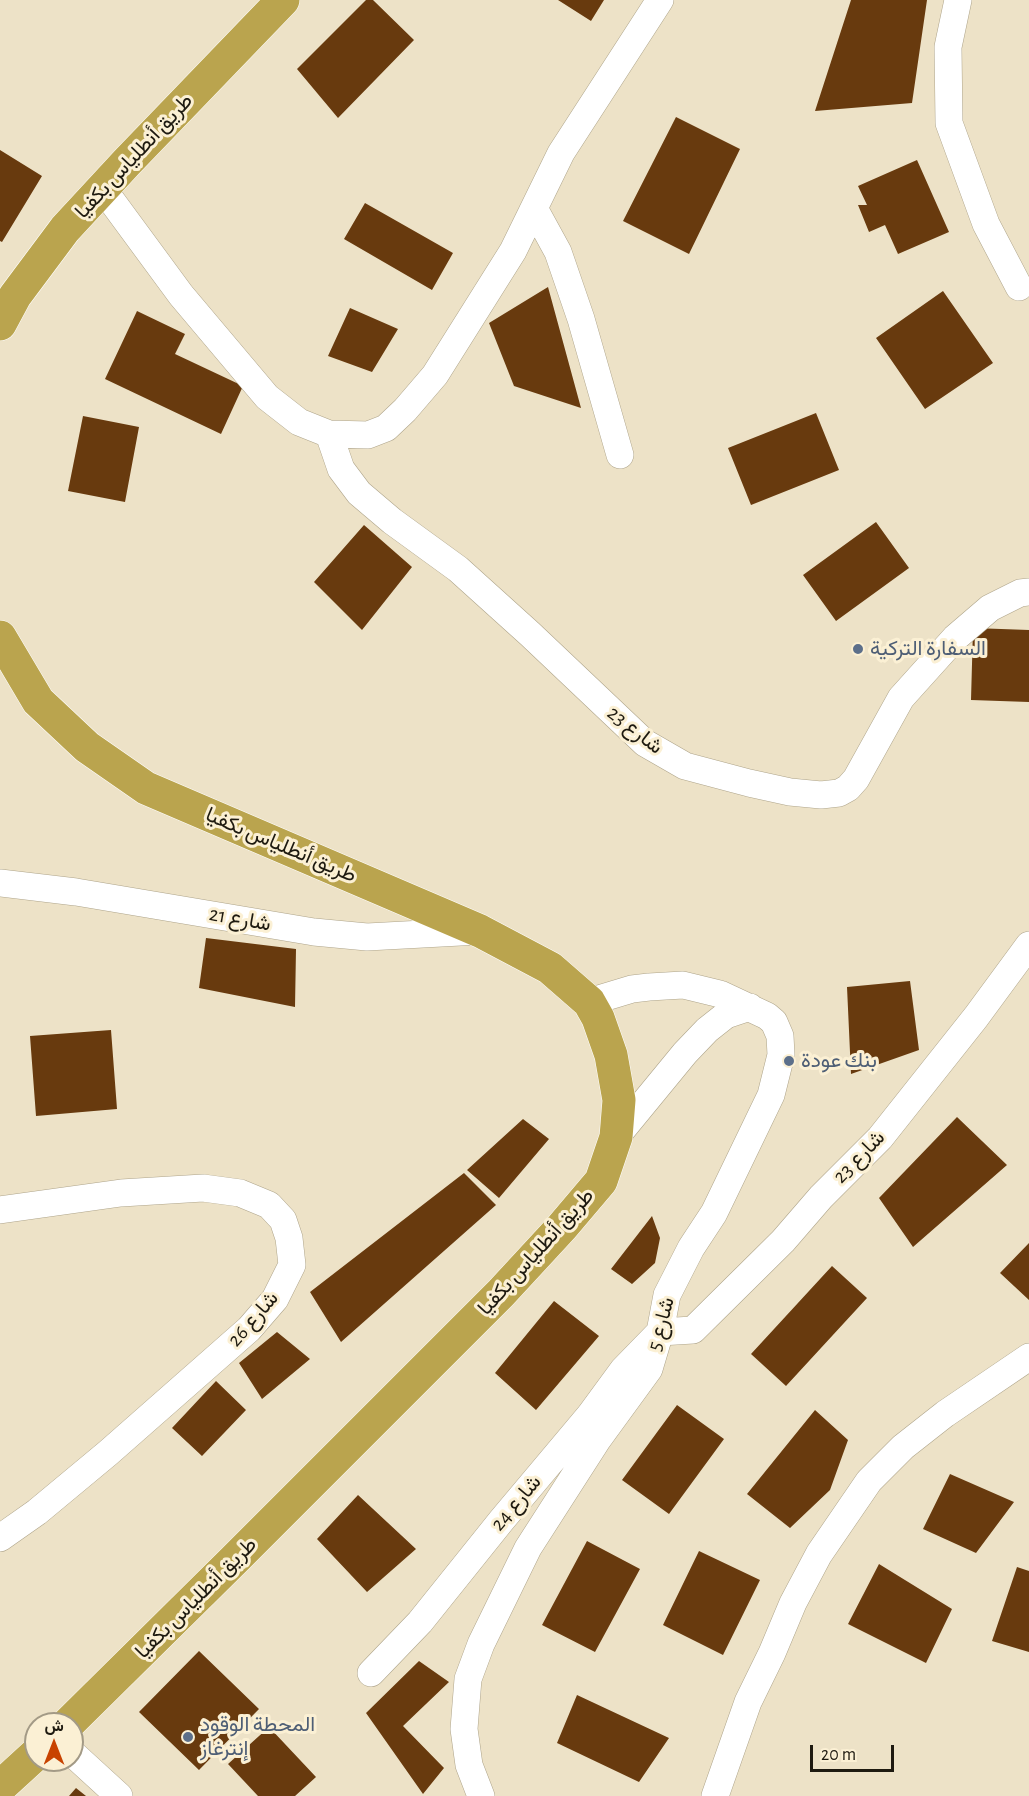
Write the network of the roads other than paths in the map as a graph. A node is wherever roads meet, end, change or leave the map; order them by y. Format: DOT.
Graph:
graph roads {
  1 [pos="283,0"];
  2 [pos="660,0"];
  3 [pos="958,0"];
  4 [pos="103,189"];
  5 [pos="535,210"];
  6 [pos="1019,287"];
  7 [pos="0,324"];
  8 [pos="329,434"];
  9 [pos="620,455"];
  10 [pos="1029,592"];
  11 [pos="0,637"];
  12 [pos="0,883"];
  13 [pos="480,931"];
  14 [pos="1029,945"];
  15 [pos="589,1002"];
  16 [pos="750,1007"];
  17 [pos="616,1137"];
  18 [pos="0,1210"];
  19 [pos="660,1332"];
  20 [pos="1029,1357"];
  21 [pos="0,1538"];
  22 [pos="370,1673"];
  23 [pos="80,1712"];
  24 [pos="84,1764"];
  25 [pos="24,1765"];
  26 [pos="0,1787"];
  27 [pos="118,1796"];
  28 [pos="481,1796"];
  29 [pos="715,1796"];
  1 -- 4 [label="highway, طريق أنطلياس بكفيا"];
  2 -- 5 [label="street"];
  3 -- 6 [label="street"];
  4 -- 7 [label="highway, طريق أنطلياس بكفيا"];
  4 -- 8 [label="street"];
  5 -- 8 [label="street"];
  5 -- 9 [label="street"];
  8 -- 10 [label="street, شارع 23"];
  11 -- 13 [label="highway, طريق أنطلياس بكفيا"];
  12 -- 13 [label="street, شارع 21"];
  13 -- 15 [label="highway, طريق أنطلياس بكفيا"];
  14 -- 19 [label="street, شارع 23"];
  15 -- 16 [label="street, شارع 5"];
  15 -- 17 [label="highway, طريق أنطلياس بكفيا"];
  16 -- 17 [label="street"];
  16 -- 19 [label="street, شارع 5"];
  17 -- 23 [label="highway, طريق أنطلياس بكفيا"];
  18 -- 21 [label="street, شارع 26"];
  19 -- 22 [label="street, شارع 24"];
  19 -- 28 [label="street, شارع 5"];
  20 -- 29 [label="street"];
  24 -- 27 [label="street"];
  25 -- 26 [label="highway"];
}
